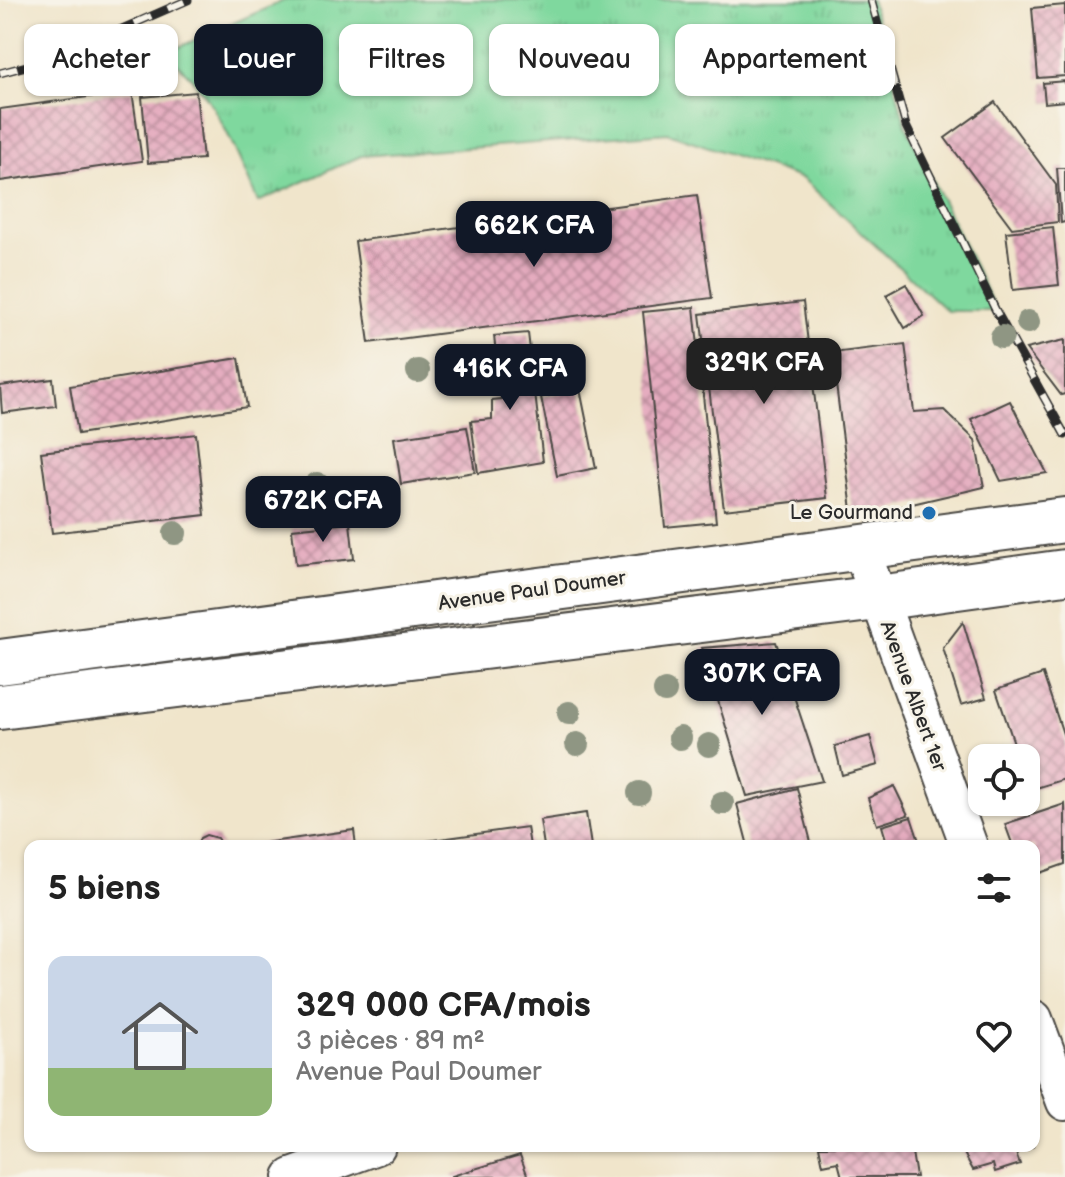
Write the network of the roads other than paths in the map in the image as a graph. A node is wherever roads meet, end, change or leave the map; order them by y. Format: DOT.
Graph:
graph roads {
  1 [pos="1065,520"];
  2 [pos="860,546"];
  3 [pos="1065,572"];
  4 [pos="878,598"];
  5 [pos="189,638"];
  6 [pos="0,662"];
  7 [pos="195,683"];
  8 [pos="0,707"];
  9 [pos="967,840"];
  10 [pos="1040,1035"];
  11 [pos="1065,1102"];
  12 [pos="361,1152"];
  13 [pos="292,1177"];
  1 -- 2 [label="main road, Avenue Paul Doumer"];
  2 -- 4 [label="street, Avenue Albert 1er"];
  2 -- 5 [label="main road, Avenue Paul Doumer"];
  3 -- 4 [label="main road"];
  4 -- 7 [label="main road"];
  4 -- 9 [label="street, Avenue Albert 1er"];
  5 -- 6 [label="main road, Avenue Paul Doumer"];
  5 -- 7 [label="main road"];
  7 -- 8 [label="main road"];
  10 -- 11 [label="street"];
  12 -- 13 [label="street"];
}
